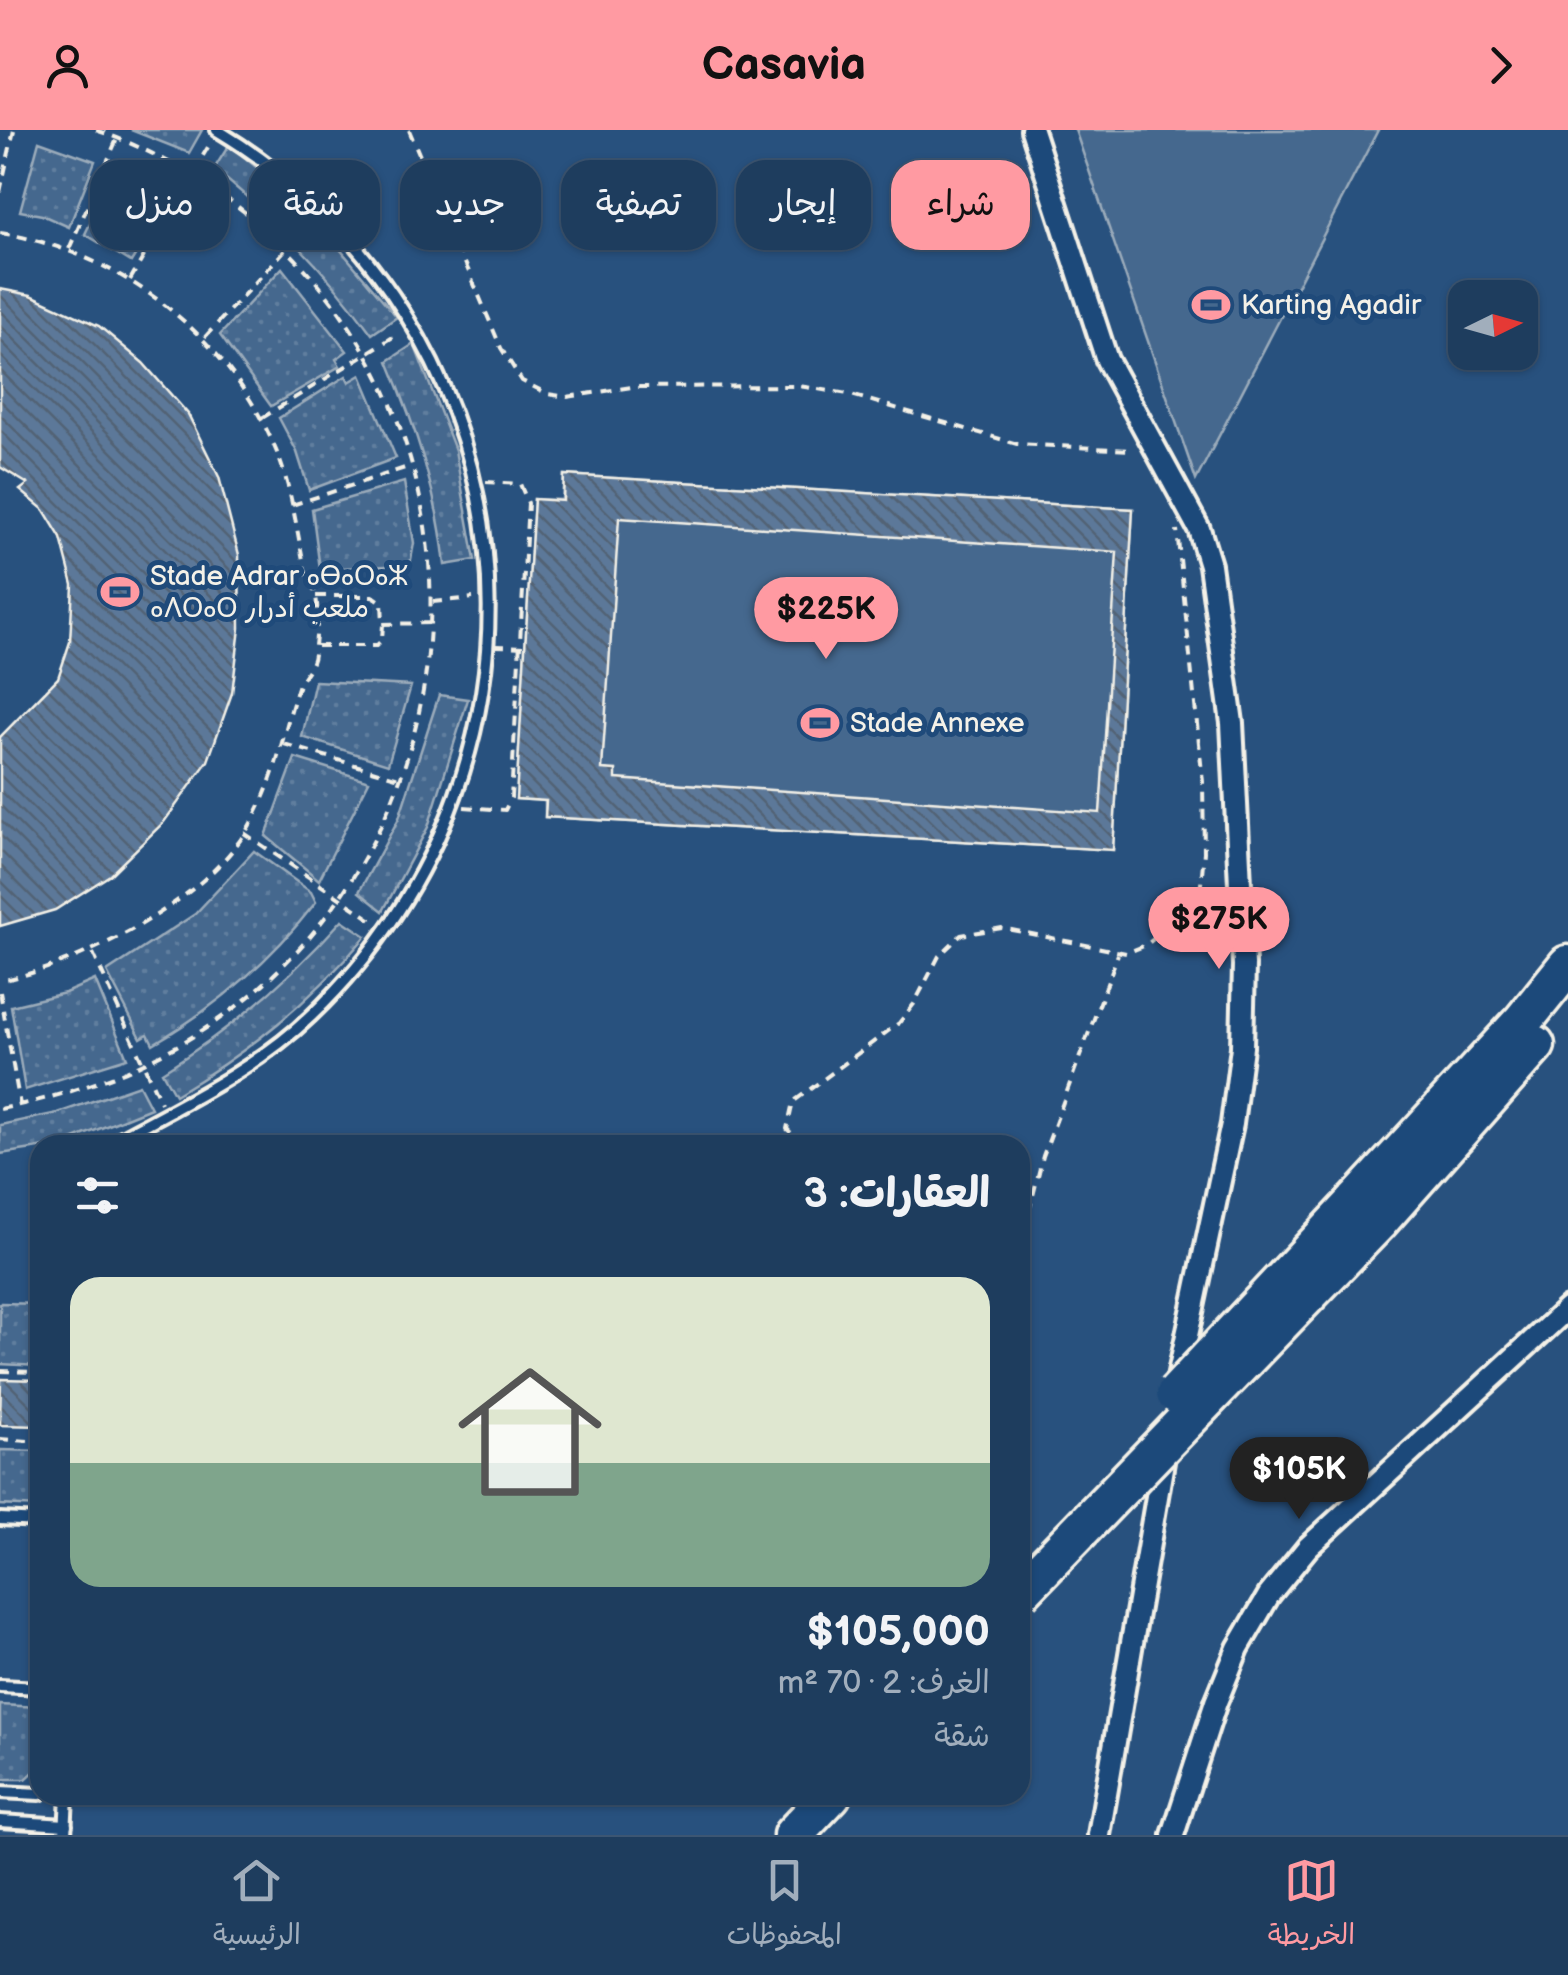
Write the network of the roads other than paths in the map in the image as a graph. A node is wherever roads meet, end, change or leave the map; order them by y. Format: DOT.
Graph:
graph roads {
  1 [pos="217,130"];
  2 [pos="1032,130"];
  3 [pos="1568,965"];
  4 [pos="1568,1005"];
  5 [pos="126,1135"];
  6 [pos="1367,1212"];
  7 [pos="1568,1308"];
  8 [pos="0,1519"];
  9 [pos="30,1521"];
  10 [pos="1030,1550"];
  11 [pos="1030,1581"];
  12 [pos="0,1686"];
  13 [pos="30,1688"];
  14 [pos="0,1792"];
  15 [pos="30,1794"];
  16 [pos="66,1805"];
  17 [pos="790,1805"];
  18 [pos="822,1805"];
  19 [pos="0,1821"];
  20 [pos="65,1830"];
  21 [pos="762,1835"];
  22 [pos="794,1835"];
  23 [pos="1099,1835"];
  24 [pos="1174,1835"];
  1 -- 5 [label="lane"];
  2 -- 23 [label="street"];
  3 -- 6 [label="highway"];
  4 -- 6 [label="highway"];
  6 -- 10 [label="highway, bridge"];
  6 -- 11 [label="highway, bridge"];
  7 -- 24 [label="street"];
  8 -- 9 [label="lane"];
  12 -- 13 [label="lane"];
  14 -- 15 [label="lane"];
  16 -- 20 [label="lane"];
  17 -- 21 [label="highway"];
  18 -- 22 [label="highway"];
  19 -- 20 [label="lane"];
}
